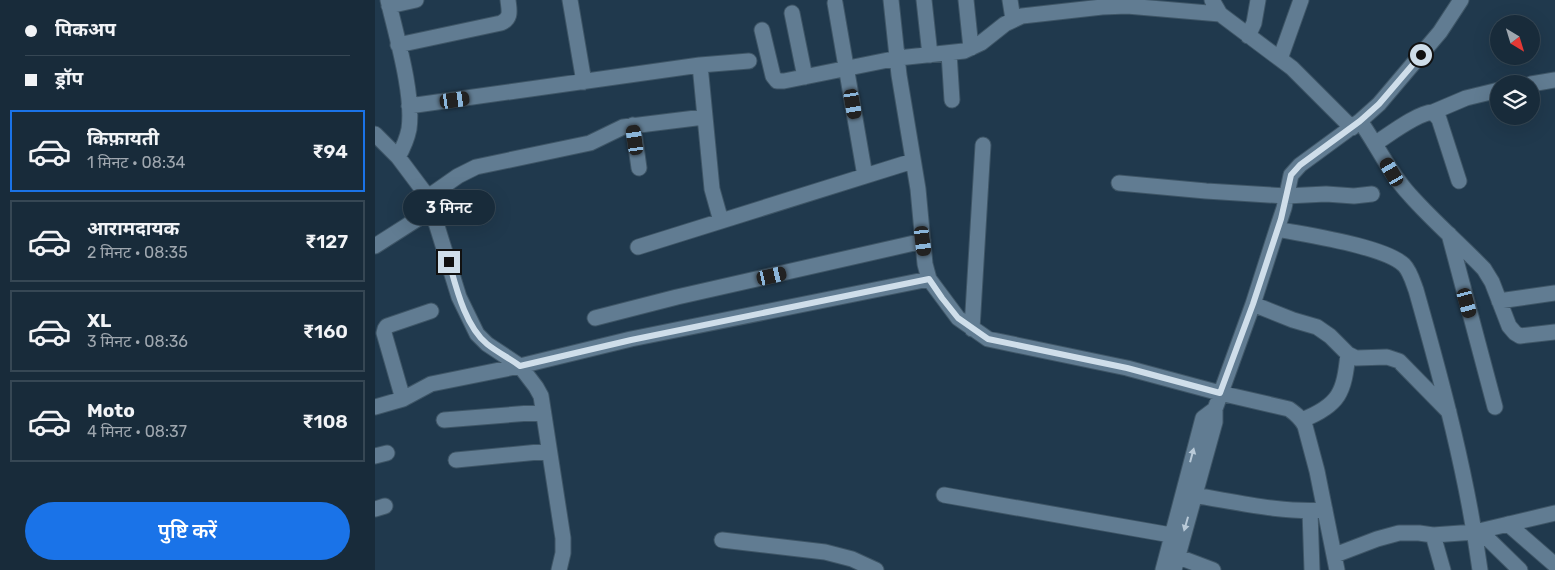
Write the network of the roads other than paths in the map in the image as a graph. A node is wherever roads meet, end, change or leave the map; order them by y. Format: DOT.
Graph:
graph roads {
  1 [pos="416,0"];
  2 [pos="508,0"];
  3 [pos="570,0"];
  4 [pos="891,0"];
  5 [pos="925,0"];
  6 [pos="966,0"];
  7 [pos="1011,0"];
  8 [pos="1212,0"];
  9 [pos="1259,0"];
  10 [pos="1301,0"];
  11 [pos="1461,0"];
  12 [pos="389,3"];
  13 [pos="835,3"];
  14 [pos="1087,4"];
  15 [pos="1051,6"];
  16 [pos="792,13"];
  17 [pos="1220,14"];
  18 [pos="1013,19"];
  19 [pos="762,30"];
  20 [pos="1248,36"];
  21 [pos="399,45"];
  22 [pos="971,48"];
  23 [pos="949,52"];
  24 [pos="930,55"];
  25 [pos="897,58"];
  26 [pos="1280,59"];
  27 [pos="749,61"];
  28 [pos="700,65"];
  29 [pos="847,69"];
  30 [pos="805,77"];
  31 [pos="1555,80"];
  32 [pos="583,82"];
  33 [pos="1540,82"];
  34 [pos="1490,92"];
  35 [pos="953,100"];
  36 [pos="409,106"];
  37 [pos="1433,112"];
  38 [pos="704,117"];
  39 [pos="1356,124"];
  40 [pos="633,125"];
  41 [pos="375,134"];
  42 [pos="1376,143"];
  43 [pos="983,145"];
  44 [pos="398,157"];
  45 [pos="913,164"];
  46 [pos="639,168"];
  47 [pos="865,176"];
  48 [pos="1459,181"];
  49 [pos="1119,183"];
  50 [pos="1372,194"];
  51 [pos="1286,196"];
  52 [pos="430,203"];
  53 [pos="721,221"];
  54 [pos="1277,229"];
  55 [pos="1448,233"];
  56 [pos="923,241"];
  57 [pos="375,246"];
  58 [pos="638,247"];
  59 [pos="929,279"];
  60 [pos="1555,293"];
  61 [pos="1499,301"];
  62 [pos="1253,304"];
  63 [pos="431,311"];
  64 [pos="595,318"];
  65 [pos="972,329"];
  66 [pos="1555,332"];
  67 [pos="1348,354"];
  68 [pos="520,366"];
  69 [pos="1220,393"];
  70 [pos="403,399"];
  71 [pos="375,407"];
  72 [pos="1495,407"];
  73 [pos="543,412"];
  74 [pos="1450,413"];
  75 [pos="444,420"];
  76 [pos="1302,420"];
  77 [pos="549,451"];
  78 [pos="456,460"];
  79 [pos="1188,493"];
  80 [pos="943,495"];
  81 [pos="1325,510"];
  82 [pos="1310,511"];
  83 [pos="1555,513"];
  84 [pos="1489,528"];
  85 [pos="1433,534"];
  86 [pos="1171,536"];
  87 [pos="722,540"];
  88 [pos="1173,560"];
  89 [pos="1336,563"];
  90 [pos="1555,565"];
  91 [pos="559,570"];
  92 [pos="877,570"];
  93 [pos="1163,570"];
  94 [pos="1213,570"];
  95 [pos="1312,570"];
  96 [pos="1443,570"];
  97 [pos="1480,570"];
  98 [pos="1520,570"];
  1 -- 12 [label="street"];
  2 -- 21 [label="street"];
  3 -- 32 [label="street"];
  4 -- 25 [label="street"];
  5 -- 24 [label="street"];
  6 -- 22 [label="street"];
  7 -- 18 [label="street"];
  8 -- 17 [label="street"];
  9 -- 20 [label="street"];
  10 -- 26 [label="street"];
  11 -- 39 [label="street"];
  12 -- 21 [label="street"];
  13 -- 29 [label="street"];
  14 -- 15 [label="street"];
  14 -- 17 [label="street"];
  15 -- 18 [label="street"];
  16 -- 30 [label="street"];
  17 -- 20 [label="street"];
  18 -- 22 [label="street"];
  19 -- 30 [label="street"];
  20 -- 26 [label="street"];
  21 -- 36 [label="street"];
  22 -- 23 [label="street"];
  23 -- 24 [label="street"];
  23 -- 35 [label="street"];
  24 -- 25 [label="street"];
  25 -- 29 [label="street"];
  25 -- 45 [label="street"];
  26 -- 39 [label="street"];
  27 -- 28 [label="street"];
  28 -- 32 [label="street"];
  28 -- 38 [label="street"];
  29 -- 30 [label="street"];
  29 -- 47 [label="street"];
  31 -- 33 [label="street"];
  32 -- 36 [label="street"];
  34 -- 37 [label="street"];
  36 -- 44 [label="street"];
  37 -- 42 [label="street"];
  37 -- 48 [label="street"];
  38 -- 40 [label="street"];
  38 -- 53 [label="street"];
  39 -- 42 [label="street"];
  39 -- 51 [label="street"];
  40 -- 46 [label="street"];
  40 -- 52 [label="street"];
  41 -- 44 [label="street"];
  42 -- 55 [label="street"];
  43 -- 65 [label="street"];
  44 -- 52 [label="street"];
  45 -- 47 [label="street"];
  45 -- 56 [label="street"];
  47 -- 53 [label="street"];
  49 -- 51 [label="street"];
  50 -- 51 [label="street"];
  51 -- 54 [label="street"];
  52 -- 57 [label="street"];
  52 -- 68 [label="street"];
  53 -- 58 [label="street"];
  54 -- 62 [label="street"];
  54 -- 74 [label="street"];
  55 -- 61 [label="street"];
  55 -- 72 [label="street"];
  56 -- 59 [label="street"];
  56 -- 64 [label="street"];
  59 -- 65 [label="street"];
  59 -- 68 [label="street"];
  60 -- 61 [label="street"];
  61 -- 66 [label="street"];
  62 -- 67 [label="street"];
  62 -- 69 [label="street"];
  63 -- 70 [label="street"];
  65 -- 69 [label="street"];
  67 -- 74 [label="street"];
  67 -- 76 [label="street"];
  68 -- 70 [label="street"];
  68 -- 73 [label="street"];
  69 -- 76 [label="street"];
  69 -- 79 [label="street"];
  70 -- 71 [label="street"];
  73 -- 75 [label="street"];
  73 -- 77 [label="street"];
  74 -- 84 [label="street"];
  76 -- 81 [label="street"];
  77 -- 78 [label="street"];
  77 -- 91 [label="street"];
  79 -- 82 [label="street"];
  79 -- 86 [label="street"];
  79 -- 88 [label="street, one-way"];
  80 -- 86 [label="street"];
  81 -- 82 [label="street"];
  81 -- 89 [label="street"];
  82 -- 95 [label="street"];
  83 -- 84 [label="street"];
  84 -- 85 [label="street"];
  84 -- 90 [label="street"];
  84 -- 97 [label="street"];
  84 -- 98 [label="street"];
  85 -- 89 [label="street"];
  85 -- 96 [label="street"];
  86 -- 88 [label="street"];
  87 -- 92 [label="street"];
  88 -- 93 [label="street"];
  88 -- 94 [label="street"];
}
